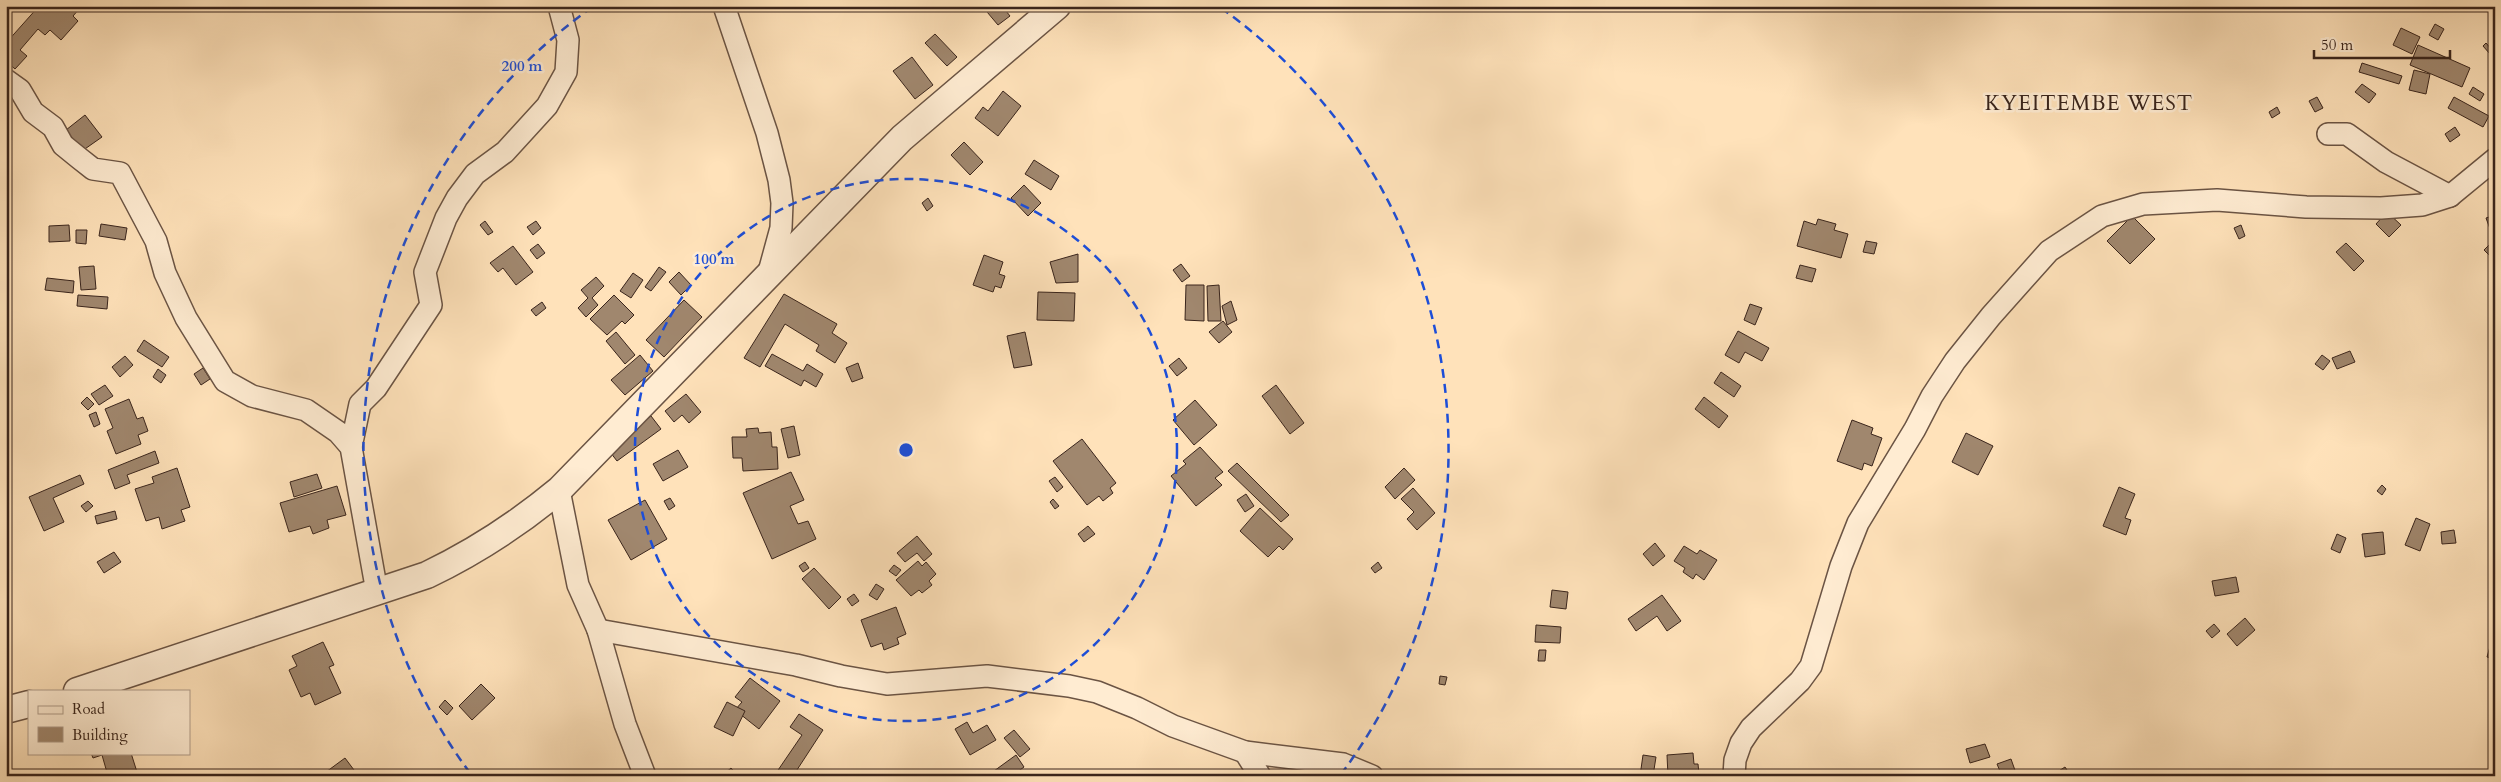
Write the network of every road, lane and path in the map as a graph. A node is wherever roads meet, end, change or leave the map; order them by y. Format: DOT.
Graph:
graph roads {
  1 [pos="558,6"];
  2 [pos="724,6"];
  3 [pos="1057,6"];
  4 [pos="6,80"];
  5 [pos="2328,134"];
  6 [pos="2495,159"];
  7 [pos="2450,196"];
  8 [pos="769,272"];
  9 [pos="350,447"];
  10 [pos="559,490"];
  11 [pos="377,592"];
  12 [pos="598,630"];
  13 [pos="80,690"];
  14 [pos="28,704"];
  15 [pos="6,710"];
  16 [pos="1244,752"];
  17 [pos="645,776"];
  18 [pos="1260,776"];
  19 [pos="1372,776"];
  20 [pos="1734,776"];
  1 -- 9 [label="street"];
  2 -- 8 [label="street"];
  3 -- 8 [label="street"];
  4 -- 9 [label="street"];
  5 -- 7 [label="street"];
  6 -- 7 [label="street"];
  7 -- 20 [label="street"];
  8 -- 10 [label="street"];
  9 -- 11 [label="street"];
  10 -- 11 [label="street"];
  10 -- 12 [label="street"];
  11 -- 13 [label="street"];
  12 -- 16 [label="street"];
  12 -- 17 [label="street"];
  14 -- 15 [label="street"];
  16 -- 18 [label="street"];
  16 -- 19 [label="street"];
}
